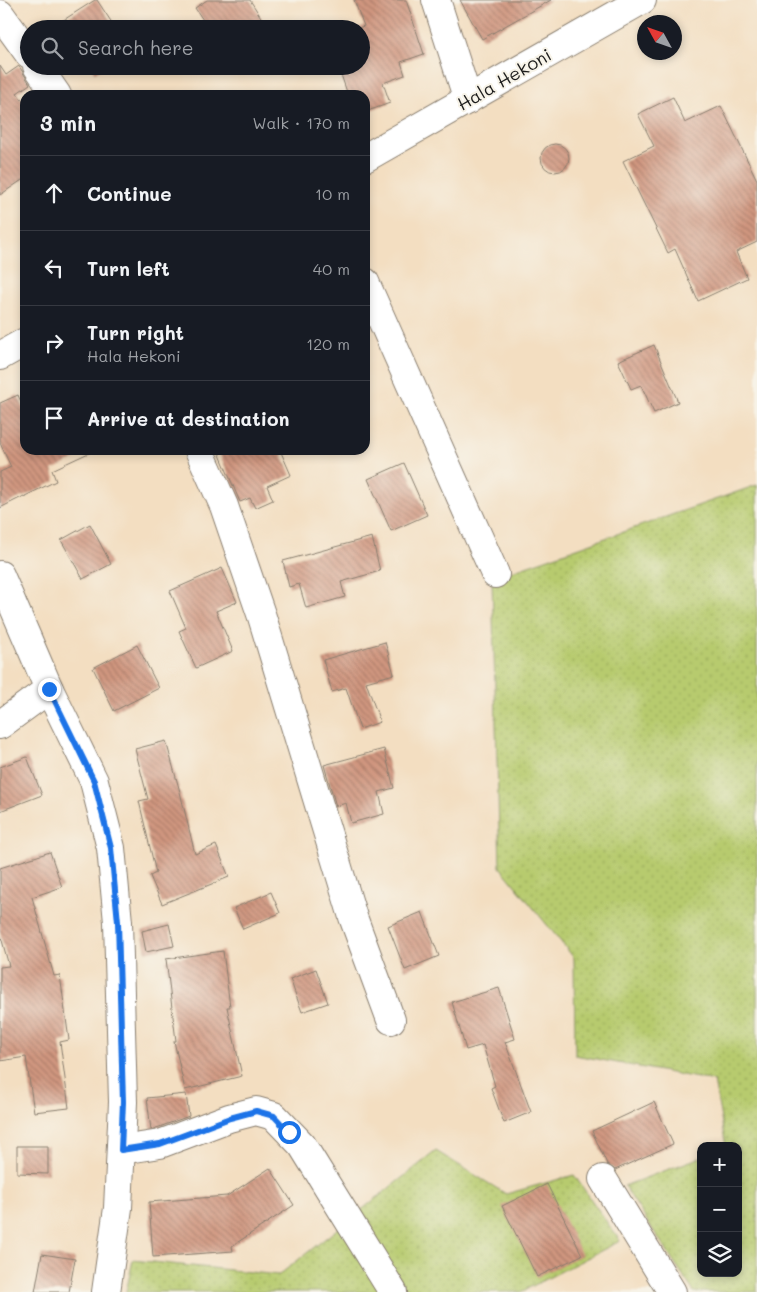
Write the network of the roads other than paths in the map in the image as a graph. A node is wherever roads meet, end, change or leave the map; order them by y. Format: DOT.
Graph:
graph roads {
  1 [pos="436,0"];
  2 [pos="642,0"];
  3 [pos="0,14"];
  4 [pos="20,42"];
  5 [pos="44,75"];
  6 [pos="54,90"];
  7 [pos="468,100"];
  8 [pos="370,155"];
  9 [pos="370,293"];
  10 [pos="20,345"];
  11 [pos="0,356"];
  12 [pos="202,455"];
  13 [pos="495,574"];
  14 [pos="0,575"];
  15 [pos="49,689"];
  16 [pos="0,725"];
  17 [pos="391,1020"];
  18 [pos="121,1150"];
  19 [pos="603,1179"];
  20 [pos="106,1292"];
  21 [pos="393,1292"];
  22 [pos="672,1292"];
  1 -- 7 [label="street"];
  2 -- 7 [label="street, Hala Hekoni"];
  3 -- 4 [label="street"];
  5 -- 6 [label="street"];
  7 -- 8 [label="street, Hala Hekoni"];
  9 -- 13 [label="street"];
  10 -- 11 [label="street"];
  12 -- 17 [label="street"];
  14 -- 15 [label="street"];
  15 -- 16 [label="street"];
  15 -- 18 [label="street"];
  18 -- 20 [label="street"];
  18 -- 21 [label="street"];
  19 -- 22 [label="street"];
}
